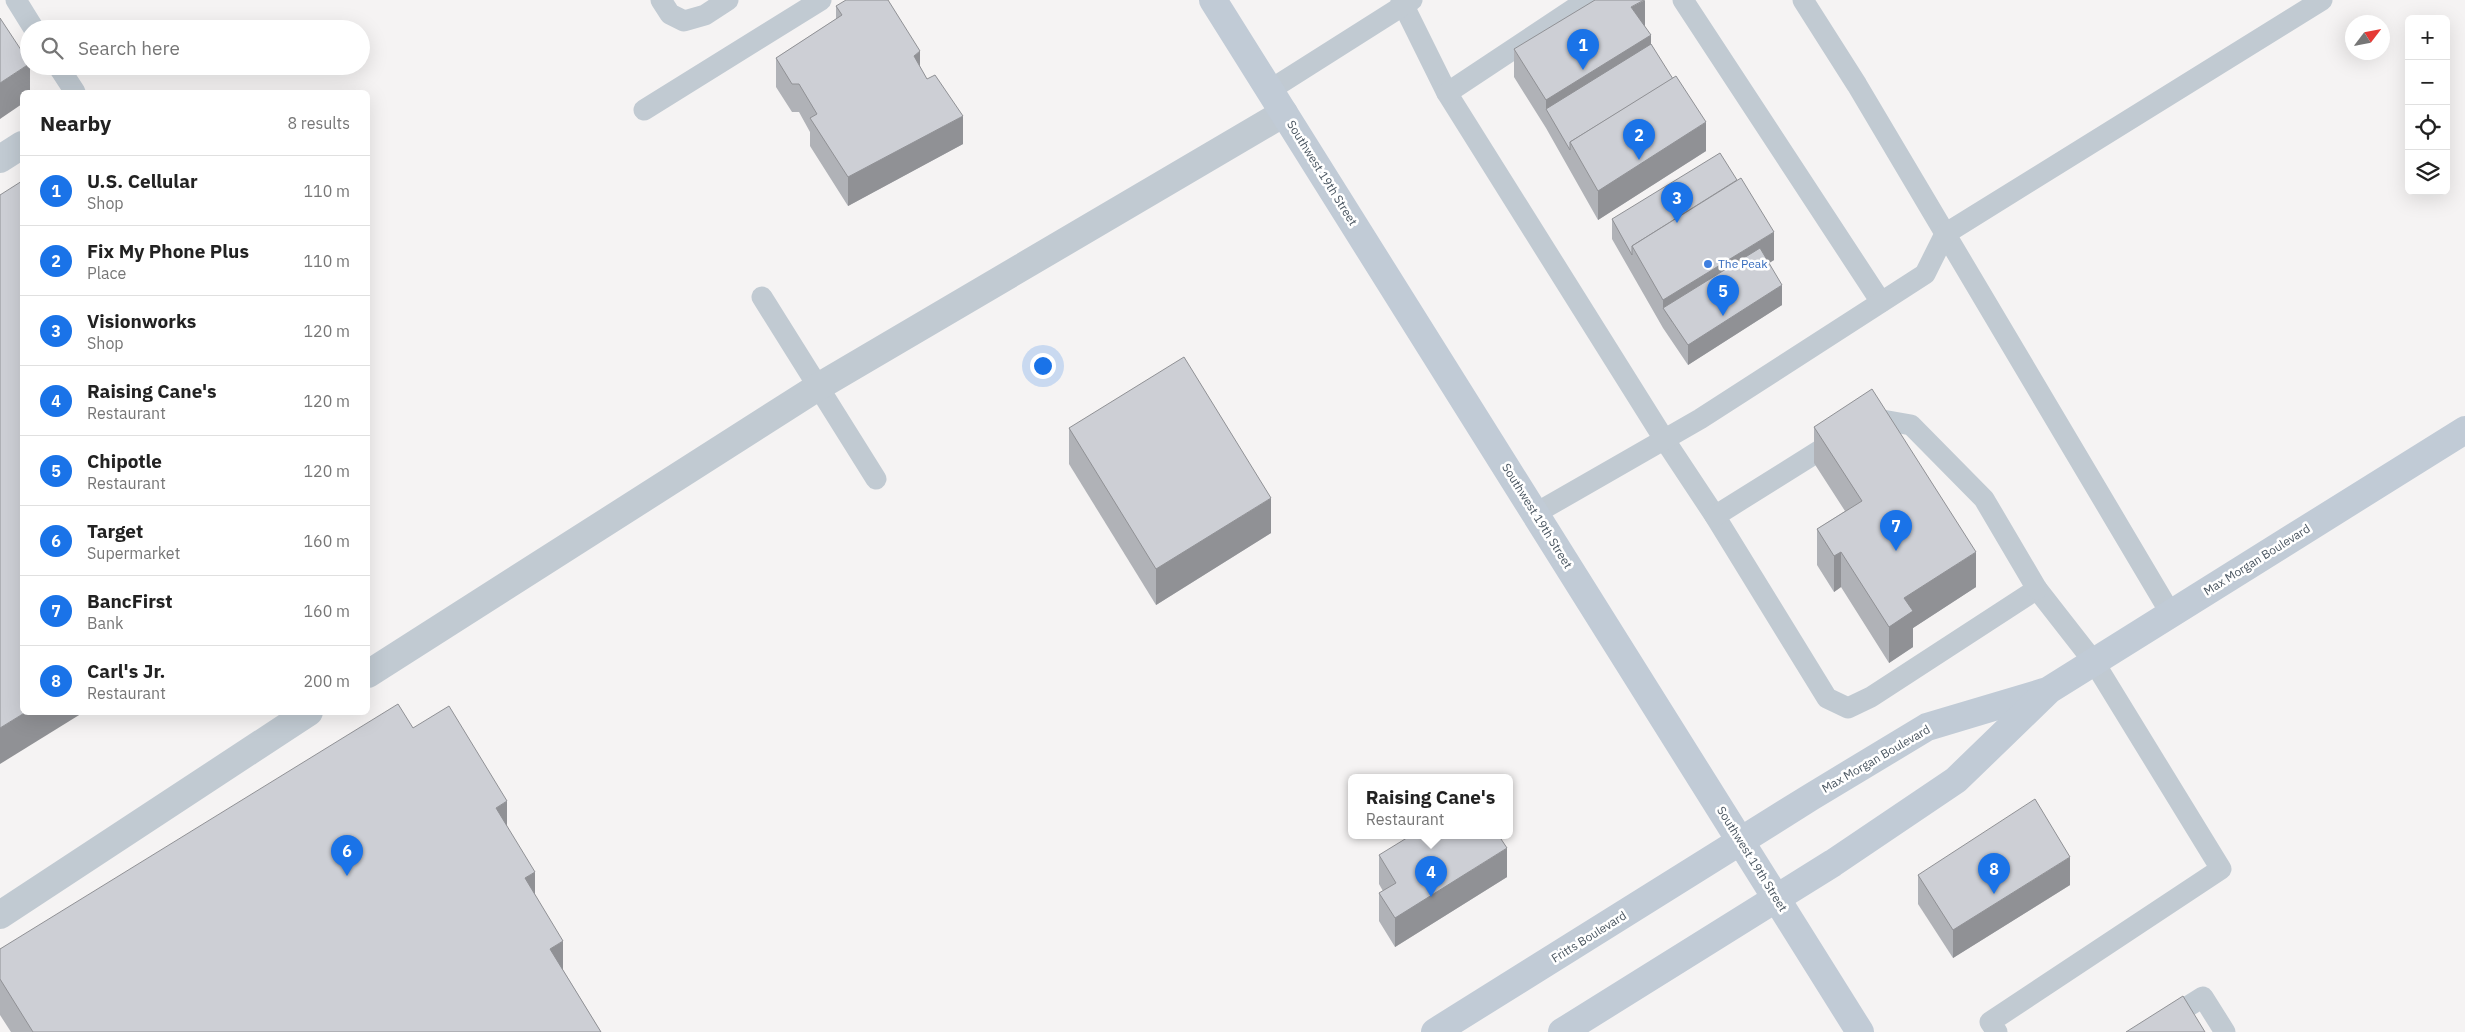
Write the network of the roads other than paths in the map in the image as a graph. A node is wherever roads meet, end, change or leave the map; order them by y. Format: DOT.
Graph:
graph roads {
  1 [pos="16,0"];
  2 [pos="661,0"];
  3 [pos="728,0"];
  4 [pos="821,0"];
  5 [pos="1214,0"];
  6 [pos="1587,0"];
  7 [pos="1683,0"];
  8 [pos="1803,0"];
  9 [pos="2322,0"];
  10 [pos="1406,2"];
  11 [pos="28,20"];
  12 [pos="64,75"];
  13 [pos="74,90"];
  14 [pos="1270,90"];
  15 [pos="1447,94"];
  16 [pos="644,110"];
  17 [pos="1284,113"];
  18 [pos="20,146"];
  19 [pos="0,159"];
  20 [pos="1946,234"];
  21 [pos="762,297"];
  22 [pos="1881,302"];
  23 [pos="818,388"];
  24 [pos="2465,430"];
  25 [pos="1664,439"];
  26 [pos="876,479"];
  27 [pos="1536,513"];
  28 [pos="1715,516"];
  29 [pos="2037,589"];
  30 [pos="2171,614"];
  31 [pos="2094,662"];
  32 [pos="370,673"];
  33 [pos="2049,690"];
  34 [pos="304,715"];
  35 [pos="1742,841"];
  36 [pos="1777,898"];
  37 [pos="0,915"];
  38 [pos="1435,1032"];
  39 [pos="1562,1032"];
  40 [pos="1860,1032"];
  41 [pos="1997,1032"];
  42 [pos="2147,1032"];
  43 [pos="2224,1032"];
  1 -- 11 [label="lane"];
  2 -- 3 [label="lane"];
  4 -- 16 [label="lane"];
  5 -- 14 [label="street, Southwest 19th Street"];
  6 -- 15 [label="lane"];
  7 -- 22 [label="lane"];
  8 -- 20 [label="lane"];
  9 -- 20 [label="lane"];
  10 -- 14 [label="lane"];
  10 -- 15 [label="lane"];
  12 -- 13 [label="lane"];
  14 -- 17 [label="street, Southwest 19th Street"];
  15 -- 25 [label="lane"];
  17 -- 23 [label="street"];
  17 -- 27 [label="street, Southwest 19th Street"];
  18 -- 19 [label="street"];
  20 -- 22 [label="lane"];
  20 -- 30 [label="lane"];
  21 -- 23 [label="lane"];
  22 -- 25 [label="lane"];
  23 -- 26 [label="lane"];
  23 -- 32 [label="street"];
  24 -- 30 [label="street, Max Morgan Boulevard"];
  25 -- 27 [label="lane"];
  25 -- 28 [label="lane"];
  27 -- 35 [label="street, Southwest 19th Street"];
  28 -- 29 [label="lane"];
  28 -- 29 [label="lane"];
  29 -- 31 [label="lane"];
  30 -- 31 [label="street, Max Morgan Boulevard"];
  31 -- 33 [label="street, Max Morgan Boulevard"];
  31 -- 41 [label="lane"];
  33 -- 35 [label="street, Max Morgan Boulevard"];
  33 -- 36 [label="street, Max Morgan Boulevard"];
  34 -- 37 [label="street"];
  35 -- 36 [label="street, Southwest 19th Street"];
  35 -- 38 [label="street, Fritts Boulevard"];
  36 -- 39 [label="street"];
  36 -- 40 [label="street, Southwest 19th Street"];
  42 -- 43 [label="lane"];
}
